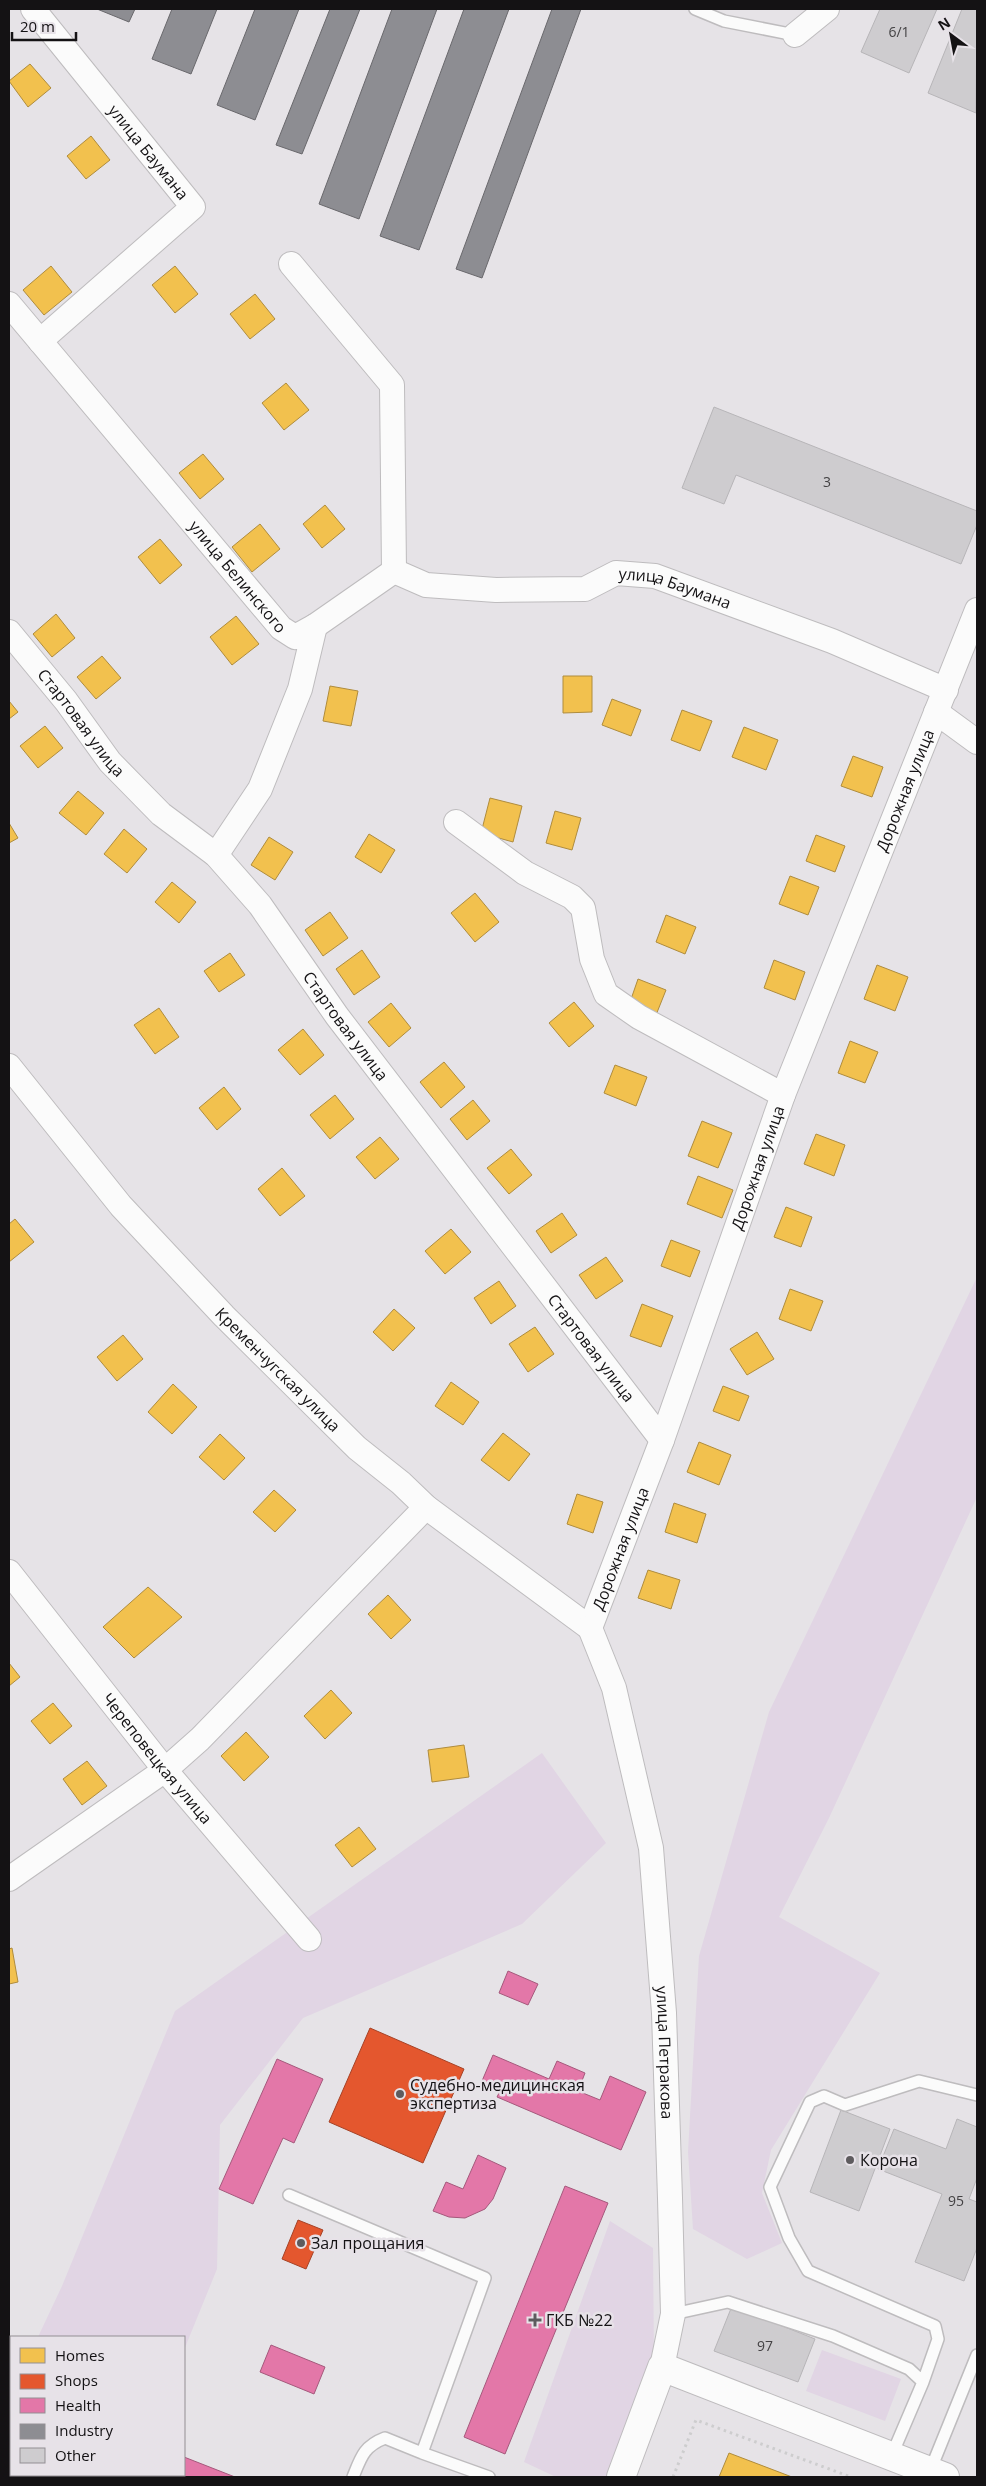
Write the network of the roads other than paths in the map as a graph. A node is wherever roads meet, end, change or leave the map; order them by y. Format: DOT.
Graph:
graph roads {
  1 [pos="33,9"];
  2 [pos="695,9"];
  3 [pos="827,9"];
  4 [pos="795,34"];
  5 [pos="291,264"];
  6 [pos="9,304"];
  7 [pos="40,341"];
  8 [pos="394,572"];
  9 [pos="977,610"];
  10 [pos="315,626"];
  11 [pos="9,632"];
  12 [pos="946,690"];
  13 [pos="936,712"];
  14 [pos="977,742"];
  15 [pos="456,822"];
  16 [pos="216,855"];
  17 [pos="9,1066"];
  18 [pos="783,1095"];
  19 [pos="662,1440"];
  20 [pos="426,1507"];
  21 [pos="9,1572"];
  22 [pos="590,1628"];
  23 [pos="165,1770"];
  24 [pos="9,1879"];
  25 [pos="309,1939"];
  26 [pos="977,2096"];
  27 [pos="289,2195"];
  28 [pos="673,2314"];
  29 [pos="977,2355"];
  30 [pos="662,2367"];
  31 [pos="922,2382"];
  32 [pos="422,2453"];
  33 [pos="891,2457"];
  34 [pos="934,2475"];
  35 [pos="353,2477"];
  36 [pos="489,2477"];
  37 [pos="621,2477"];
  1 -- 7 [label="street, улица Баумана"];
  2 -- 4 [label="lane"];
  3 -- 4 [label="street"];
  5 -- 8 [label="street"];
  6 -- 7 [label="street, улица Белинского"];
  7 -- 10 [label="street, улица Белинского"];
  8 -- 10 [label="street"];
  8 -- 12 [label="street, улица Баумана"];
  9 -- 12 [label="street, Дорожная улица"];
  10 -- 16 [label="street, улица Белинского"];
  11 -- 16 [label="street, Стартовая улица"];
  12 -- 13 [label="street, Дорожная улица"];
  13 -- 14 [label="street"];
  13 -- 18 [label="street, Дорожная улица"];
  15 -- 18 [label="street"];
  16 -- 19 [label="street, Стартовая улица"];
  17 -- 20 [label="street, Кременчугская улица"];
  18 -- 19 [label="street, Дорожная улица"];
  19 -- 22 [label="street, Дорожная улица"];
  20 -- 22 [label="street, Кременчугская улица"];
  20 -- 23 [label="street"];
  21 -- 23 [label="street, Череповецкая улица"];
  22 -- 28 [label="street, улица Петракова"];
  23 -- 24 [label="street"];
  23 -- 25 [label="street, Череповецкая улица"];
  26 -- 31 [label="lane"];
  27 -- 32 [label="lane"];
  28 -- 30 [label="street, улица Петракова"];
  28 -- 31 [label="lane"];
  29 -- 34 [label="lane"];
  30 -- 33 [label="street"];
  30 -- 37 [label="street, улица Петракова"];
  31 -- 33 [label="lane"];
  32 -- 35 [label="lane"];
  32 -- 36 [label="lane"];
  33 -- 34 [label="street"];
}
